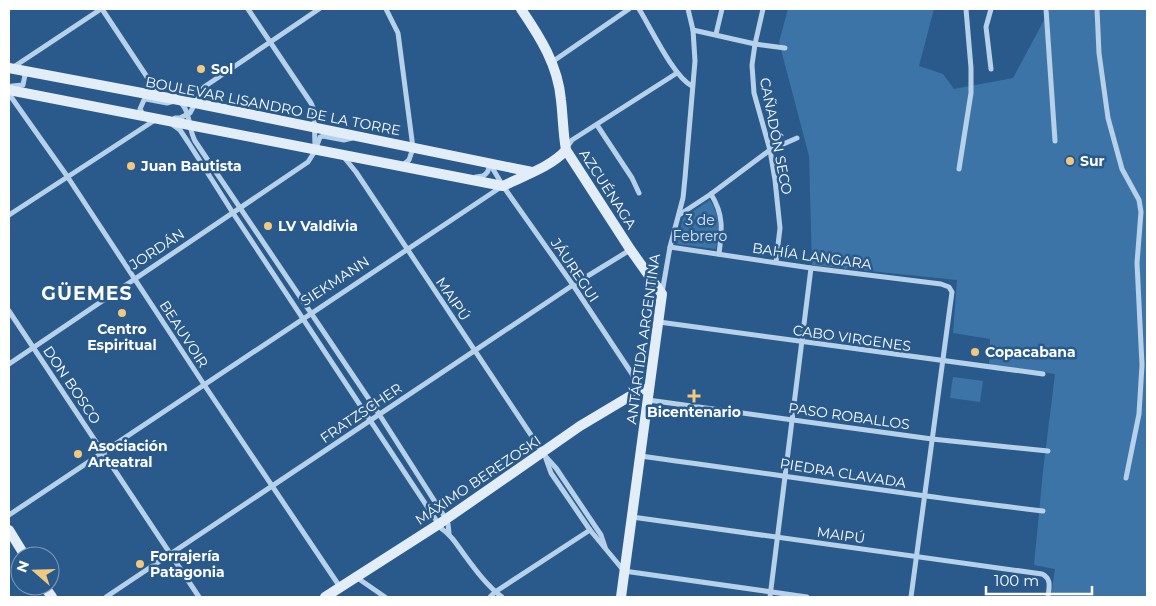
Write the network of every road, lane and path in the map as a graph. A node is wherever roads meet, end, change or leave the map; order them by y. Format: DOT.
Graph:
graph roads {
  1 [pos="101,9"];
  2 [pos="248,9"];
  3 [pos="319,9"];
  4 [pos="386,9"];
  5 [pos="521,9"];
  6 [pos="629,9"];
  7 [pos="639,9"];
  8 [pos="688,9"];
  9 [pos="722,9"];
  10 [pos="763,9"];
  11 [pos="966,9"];
  12 [pos="991,9"];
  13 [pos="1046,9"];
  14 [pos="1097,9"];
  15 [pos="693,30"];
  16 [pos="716,34"];
  17 [pos="270,42"];
  18 [pos="755,44"];
  19 [pos="785,48"];
  20 [pos="552,62"];
  21 [pos="12,69"];
  22 [pos="991,69"];
  23 [pos="678,73"];
  24 [pos="9,86"];
  25 [pos="692,86"];
  26 [pos="9,92"];
  27 [pos="161,97"];
  28 [pos="178,100"];
  29 [pos="195,103"];
  30 [pos="188,115"];
  31 [pos="144,117"];
  32 [pos="160,120"];
  33 [pos="597,125"];
  34 [pos="190,126"];
  35 [pos="314,128"];
  36 [pos="354,137"];
  37 [pos="797,138"];
  38 [pos="1055,140"];
  39 [pos="412,148"];
  40 [pos="566,150"];
  41 [pos="770,150"];
  42 [pos="315,151"];
  43 [pos="342,155"];
  44 [pos="489,164"];
  45 [pos="400,166"];
  46 [pos="960,169"];
  47 [pos="532,172"];
  48 [pos="444,175"];
  49 [pos="67,176"];
  50 [pos="503,186"];
  51 [pos="639,193"];
  52 [pos="711,194"];
  53 [pos="241,208"];
  54 [pos="233,213"];
  55 [pos="9,215"];
  56 [pos="679,215"];
  57 [pos="670,247"];
  58 [pos="630,249"];
  59 [pos="407,250"];
  60 [pos="719,254"];
  61 [pos="776,262"];
  62 [pos="811,268"];
  63 [pos="134,278"];
  64 [pos="573,285"];
  65 [pos="662,294"];
  66 [pos="9,311"];
  67 [pos="310,313"];
  68 [pos="303,318"];
  69 [pos="658,322"];
  70 [pos="802,342"];
  71 [pos="33,347"];
  72 [pos="475,352"];
  73 [pos="943,362"];
  74 [pos="9,364"];
  75 [pos="1043,374"];
  76 [pos="205,386"];
  77 [pos="646,393"];
  78 [pos="379,414"];
  79 [pos="371,419"];
  80 [pos="792,420"];
  81 [pos="932,439"];
  82 [pos="1048,451"];
  83 [pos="104,452"];
  84 [pos="544,454"];
  85 [pos="639,456"];
  86 [pos="785,475"];
  87 [pos="1126,478"];
  88 [pos="272,486"];
  89 [pos="925,496"];
  90 [pos="1043,511"];
  91 [pos="9,516"];
  92 [pos="632,517"];
  93 [pos="442,521"];
  94 [pos="9,530"];
  95 [pos="590,530"];
  96 [pos="777,538"];
  97 [pos="19,546"];
  98 [pos="606,547"];
  99 [pos="171,555"];
  100 [pos="916,557"];
  101 [pos="624,571"];
  102 [pos="355,577"];
  103 [pos="340,586"];
  104 [pos="495,592"];
  105 [pos="771,595"];
  106 [pos="106,597"];
  107 [pos="199,597"];
  108 [pos="325,597"];
  109 [pos="384,597"];
  110 [pos="490,597"];
  111 [pos="502,597"];
  112 [pos="621,597"];
  113 [pos="807,597"];
  114 [pos="911,597"];
  115 [pos="1048,597"];
  1 -- 21 [label="street"];
  1 -- 27 [label="street"];
  2 -- 17 [label="street"];
  3 -- 17 [label="street"];
  4 -- 39 [label="street"];
  5 -- 20 [label="street, AZCUÉNAGA"];
  6 -- 20 [label="street"];
  7 -- 23 [label="street"];
  8 -- 15 [label="street, ANTÁRTIDA ARGENTINA"];
  9 -- 16 [label="street"];
  10 -- 18 [label="street, CAÑADÓN SECO"];
  11 -- 46 [label="street"];
  12 -- 22 [label="street"];
  13 -- 38 [label="street"];
  14 -- 87 [label="street"];
  15 -- 16 [label="street"];
  15 -- 25 [label="street, ANTÁRTIDA ARGENTINA"];
  16 -- 18 [label="street"];
  17 -- 29 [label="street"];
  17 -- 35 [label="street"];
  18 -- 19 [label="street"];
  18 -- 41 [label="street, CAÑADÓN SECO"];
  20 -- 40 [label="street, AZCUÉNAGA"];
  21 -- 24 [label="street"];
  21 -- 27 [label="street, BOULEVAR LISANDRO DE LA TORRE"];
  23 -- 25 [label="street"];
  23 -- 33 [label="street, SIEKMANN"];
  25 -- 56 [label="street, ANTÁRTIDA ARGENTINA"];
  26 -- 31 [label="street"];
  26 -- 49 [label="street, BEAUVOIR"];
  27 -- 28 [label="street, BOULEVAR LISANDRO DE LA TORRE"];
  28 -- 29 [label="street, BOULEVAR LISANDRO DE LA TORRE"];
  28 -- 30 [label="street"];
  28 -- 31 [label="street"];
  29 -- 30 [label="street"];
  29 -- 35 [label="street, BOULEVAR LISANDRO DE LA TORRE"];
  30 -- 32 [label="street"];
  30 -- 34 [label="street"];
  31 -- 32 [label="street"];
  32 -- 34 [label="street"];
  32 -- 49 [label="street"];
  32 -- 54 [label="street"];
  33 -- 40 [label="street, SIEKMANN"];
  33 -- 51 [label="street"];
  34 -- 42 [label="street"];
  34 -- 53 [label="street"];
  35 -- 36 [label="street, BOULEVAR LISANDRO DE LA TORRE"];
  35 -- 42 [label="street"];
  36 -- 39 [label="street, BOULEVAR LISANDRO DE LA TORRE"];
  36 -- 42 [label="street, JORDÁN"];
  37 -- 41 [label="street"];
  39 -- 44 [label="street, BOULEVAR LISANDRO DE LA TORRE"];
  39 -- 45 [label="street"];
  40 -- 47 [label="street, SIEKMANN"];
  40 -- 58 [label="street, AZCUÉNAGA"];
  41 -- 52 [label="street"];
  41 -- 61 [label="street, CAÑADÓN SECO"];
  42 -- 43 [label="street"];
  42 -- 53 [label="street, JORDÁN"];
  43 -- 45 [label="street"];
  43 -- 59 [label="street, MAIPÚ"];
  44 -- 47 [label="street, BOULEVAR LISANDRO DE LA TORRE"];
  44 -- 48 [label="street"];
  44 -- 50 [label="street, JÁUREGUI"];
  45 -- 48 [label="street"];
  47 -- 50 [label="street, SIEKMANN"];
  48 -- 50 [label="street"];
  49 -- 55 [label="street"];
  49 -- 63 [label="street, BEAUVOIR"];
  50 -- 59 [label="street, SIEKMANN"];
  50 -- 64 [label="street, JÁUREGUI"];
  52 -- 56 [label="street"];
  52 -- 60 [label="street"];
  53 -- 54 [label="street, JORDÁN"];
  53 -- 67 [label="street"];
  54 -- 63 [label="street, JORDÁN"];
  54 -- 68 [label="street"];
  56 -- 57 [label="street, ANTÁRTIDA ARGENTINA"];
  57 -- 60 [label="street, BAHÍA LANGARA"];
  57 -- 65 [label="street, ANTÁRTIDA ARGENTINA"];
  58 -- 64 [label="street, FRATZSCHER"];
  58 -- 65 [label="street, AZCUÉNAGA"];
  59 -- 67 [label="street, SIEKMANN"];
  59 -- 72 [label="street, MAIPÚ"];
  60 -- 61 [label="street, BAHÍA LANGARA"];
  61 -- 62 [label="street, BAHÍA LANGARA"];
  62 -- 70 [label="street"];
  62 -- 73 [label="street, BAHÍA LANGARA"];
  63 -- 71 [label="street, JORDÁN"];
  63 -- 76 [label="street, BEAUVOIR"];
  64 -- 72 [label="street, FRATZSCHER"];
  64 -- 77 [label="street, JÁUREGUI"];
  65 -- 69 [label="street, ANTÁRTIDA ARGENTINA"];
  66 -- 71 [label="street, DON BOSCO"];
  67 -- 68 [label="street, SIEKMANN"];
  67 -- 78 [label="street"];
  68 -- 76 [label="street, SIEKMANN"];
  68 -- 79 [label="street"];
  69 -- 70 [label="street, CABO VIRGENES"];
  69 -- 77 [label="street, ANTÁRTIDA ARGENTINA"];
  70 -- 73 [label="street, CABO VIRGENES"];
  70 -- 80 [label="street"];
  71 -- 74 [label="street, JORDÁN"];
  71 -- 83 [label="street, DON BOSCO"];
  72 -- 78 [label="street, FRATZSCHER"];
  72 -- 84 [label="street, MAIPÚ"];
  73 -- 75 [label="street, CABO VIRGENES"];
  73 -- 81 [label="street"];
  76 -- 83 [label="street, SIEKMANN"];
  76 -- 88 [label="street, BEAUVOIR"];
  77 -- 80 [label="street, PASO ROBALLOS"];
  77 -- 84 [label="street, MÁXIMO BEREZOSKI"];
  77 -- 85 [label="street, ANTÁRTIDA ARGENTINA"];
  78 -- 79 [label="street, FRATZSCHER"];
  78 -- 93 [label="street"];
  79 -- 88 [label="street, FRATZSCHER"];
  79 -- 93 [label="street"];
  80 -- 81 [label="street, PASO ROBALLOS"];
  80 -- 86 [label="street"];
  81 -- 82 [label="street, PASO ROBALLOS"];
  81 -- 89 [label="street"];
  83 -- 91 [label="street, SIEKMANN"];
  83 -- 99 [label="street, DON BOSCO"];
  84 -- 93 [label="street, MÁXIMO BEREZOSKI"];
  84 -- 95 [label="street, MAIPÚ"];
  84 -- 98 [label="street, MAIPÚ"];
  85 -- 86 [label="street, PIEDRA CLAVADA"];
  85 -- 92 [label="street, ANTÁRTIDA ARGENTINA"];
  86 -- 89 [label="street, PIEDRA CLAVADA"];
  86 -- 96 [label="street"];
  88 -- 99 [label="street, FRATZSCHER"];
  88 -- 103 [label="street, BEAUVOIR"];
  89 -- 90 [label="street, PIEDRA CLAVADA"];
  89 -- 100 [label="street"];
  92 -- 96 [label="street, MAIPÚ"];
  92 -- 101 [label="street, ANTÁRTIDA ARGENTINA"];
  93 -- 102 [label="street, MÁXIMO BEREZOSKI"];
  93 -- 104 [label="street"];
  94 -- 97 [label="street"];
  95 -- 98 [label="street, MAIPÚ"];
  95 -- 104 [label="street"];
  96 -- 100 [label="street, MAIPÚ"];
  96 -- 105 [label="street"];
  98 -- 101 [label="street, MAIPÚ"];
  99 -- 106 [label="street, FRATZSCHER"];
  99 -- 107 [label="street, DON BOSCO"];
  100 -- 114 [label="street"];
  100 -- 115 [label="street, MAIPÚ"];
  101 -- 105 [label="street"];
  101 -- 112 [label="street, ANTÁRTIDA ARGENTINA"];
  102 -- 103 [label="street, MÁXIMO BEREZOSKI"];
  102 -- 109 [label="street"];
  103 -- 108 [label="street, MÁXIMO BEREZOSKI"];
  104 -- 110 [label="street"];
  104 -- 111 [label="street"];
  105 -- 113 [label="street"];
}
